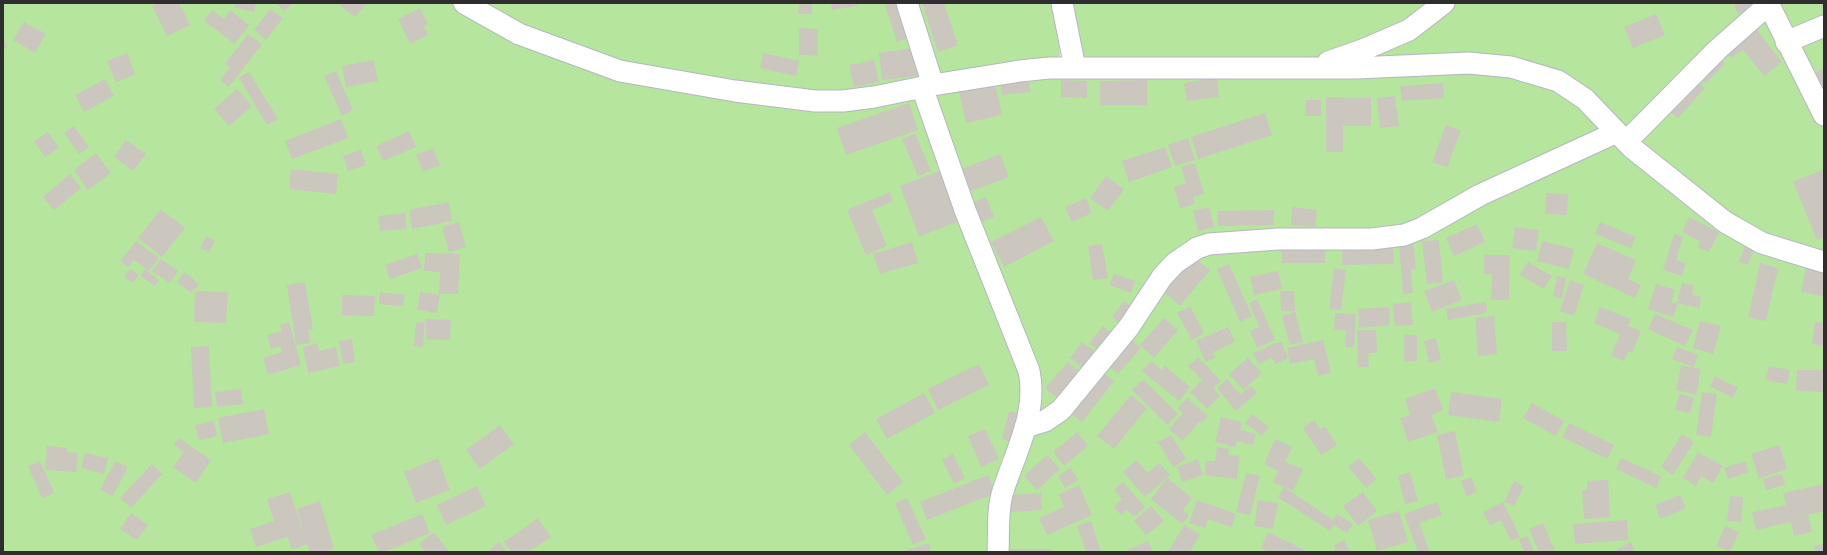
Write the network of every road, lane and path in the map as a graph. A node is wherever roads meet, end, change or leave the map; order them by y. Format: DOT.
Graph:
graph roads {
  1 [pos="464,3"];
  2 [pos="907,3"];
  3 [pos="1062,3"];
  4 [pos="1444,3"];
  5 [pos="1768,4"];
  6 [pos="1824,26"];
  7 [pos="1786,42"];
  8 [pos="1076,68"];
  9 [pos="1312,68"];
  10 [pos="928,86"];
  11 [pos="1824,115"];
  12 [pos="1621,137"];
  13 [pos="1824,262"];
  14 [pos="1025,427"];
  15 [pos="998,552"];
  1 -- 10 [label="street"];
  2 -- 10 [label="street"];
  3 -- 8 [label="street"];
  4 -- 9 [label="street"];
  5 -- 7 [label="street"];
  5 -- 12 [label="street"];
  6 -- 7 [label="street"];
  7 -- 11 [label="street"];
  8 -- 9 [label="street"];
  8 -- 10 [label="street"];
  9 -- 12 [label="street"];
  10 -- 14 [label="street"];
  12 -- 13 [label="street"];
  12 -- 14 [label="street"];
  14 -- 15 [label="street"];
}
